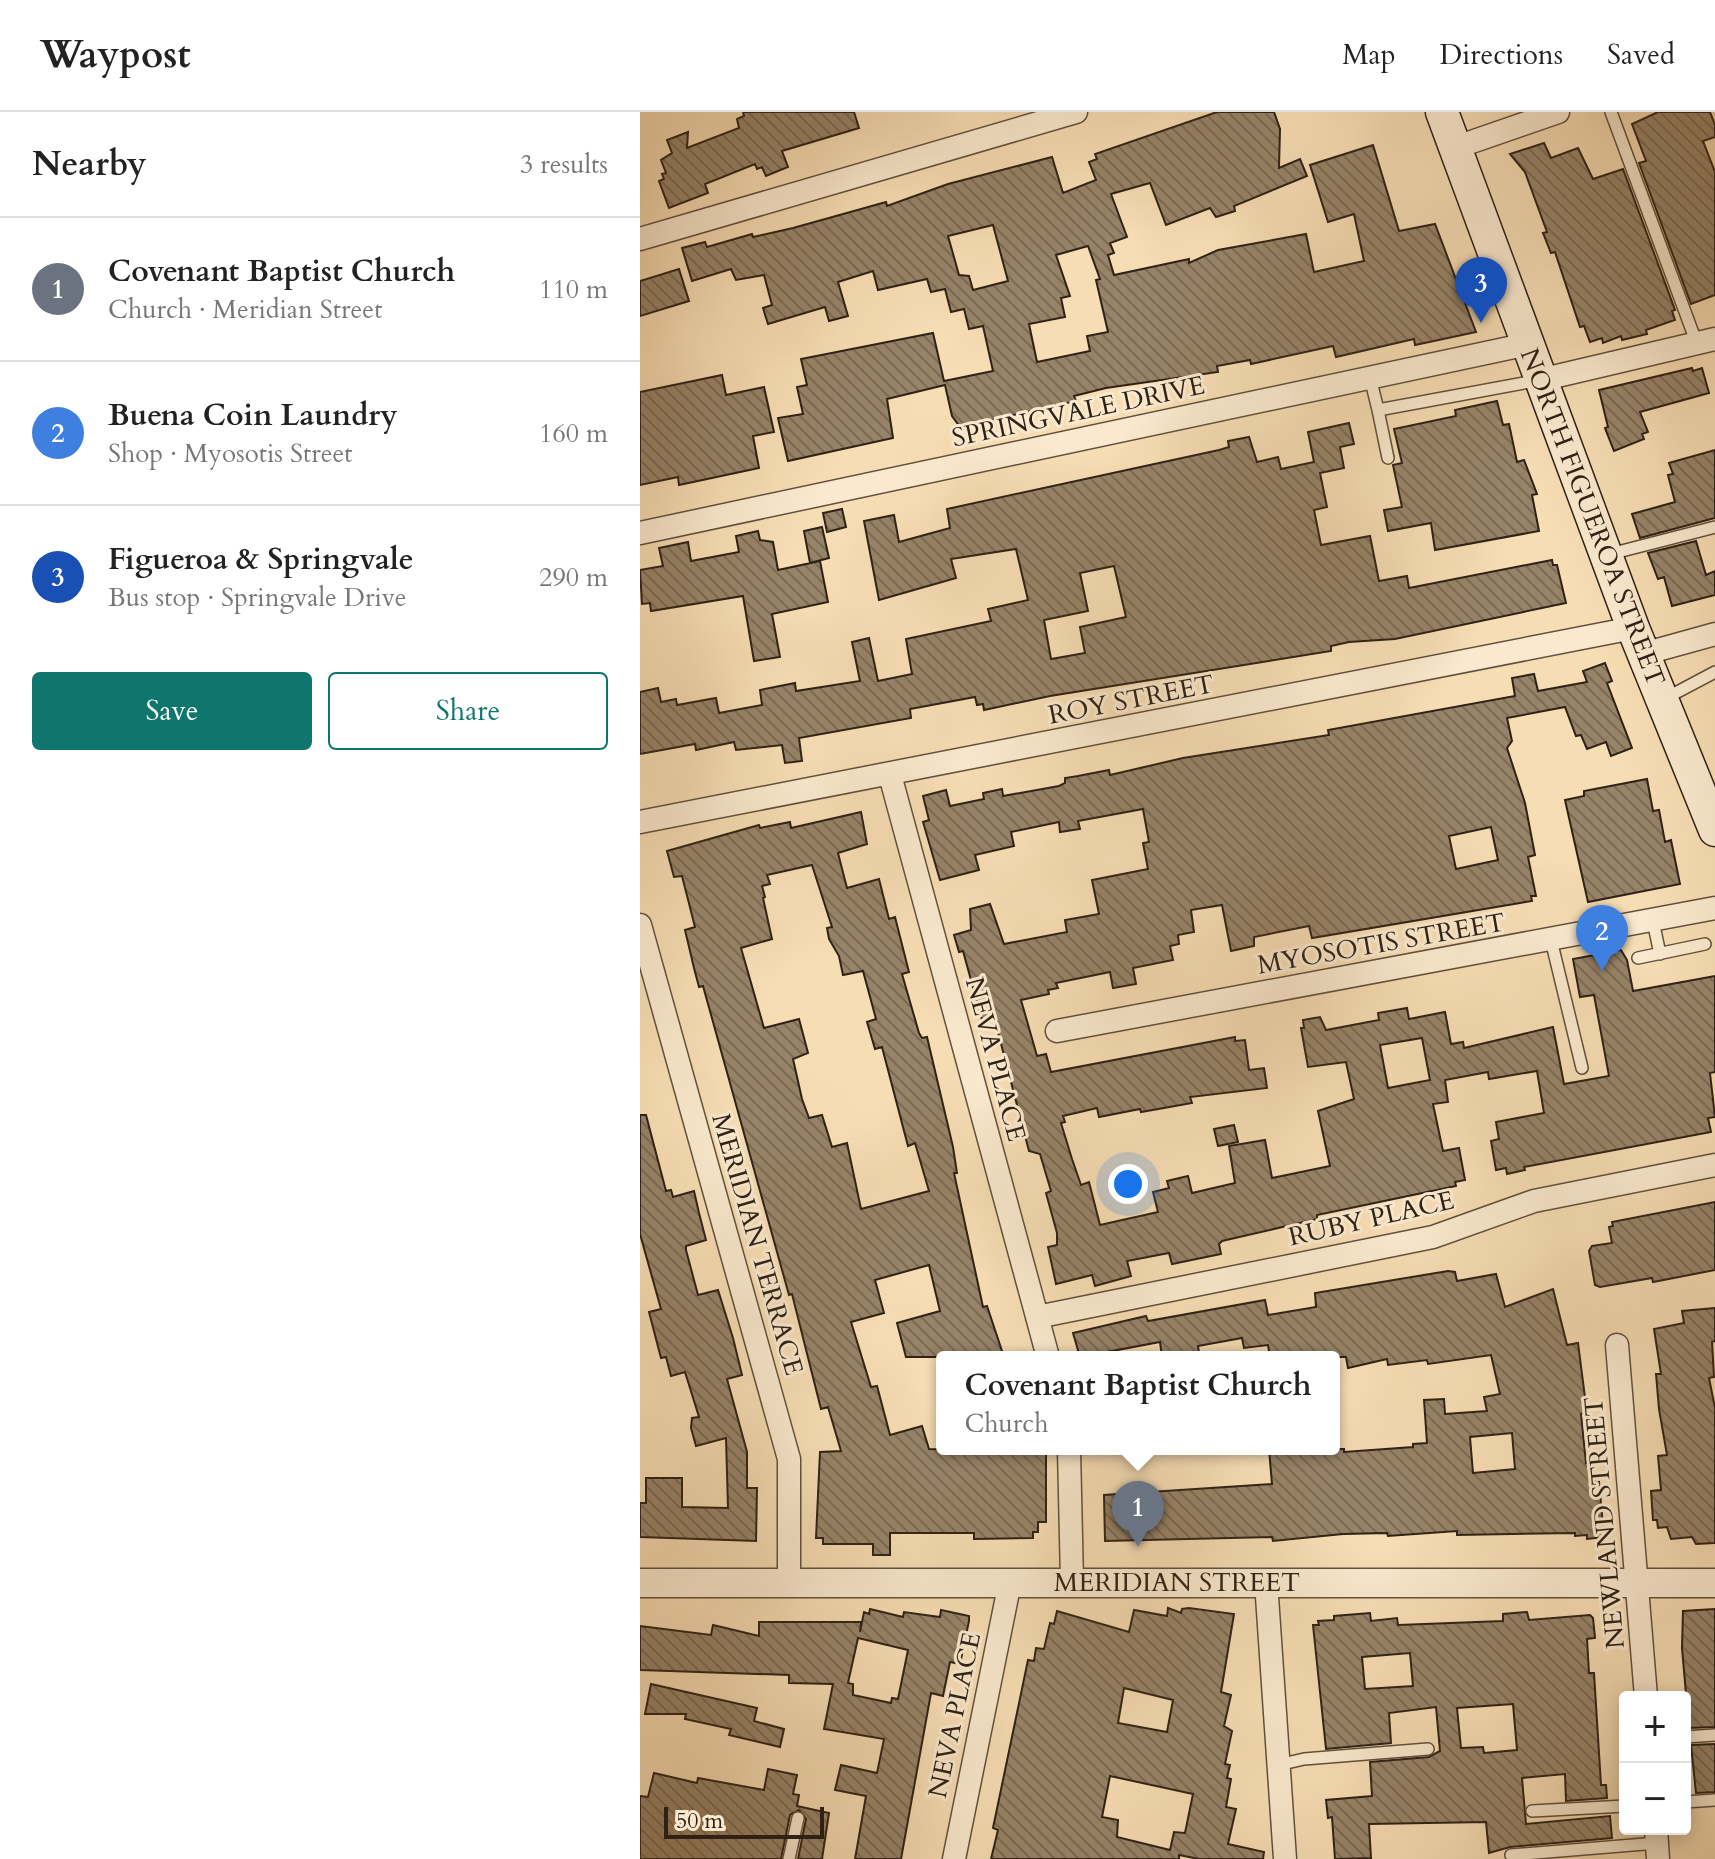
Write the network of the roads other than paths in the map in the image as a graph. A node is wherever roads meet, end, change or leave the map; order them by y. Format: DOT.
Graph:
graph roads {
  1 [pos="1076,112"];
  2 [pos="1442,112"];
  3 [pos="1558,112"];
  4 [pos="1611,112"];
  5 [pos="1457,147"];
  6 [pos="640,239"];
  7 [pos="1706,341"];
  8 [pos="1528,344"];
  9 [pos="1370,377"];
  10 [pos="1540,380"];
  11 [pos="1378,410"];
  12 [pos="1388,458"];
  13 [pos="1715,527"];
  14 [pos="640,533"];
  15 [pos="1606,556"];
  16 [pos="1715,634"];
  17 [pos="1638,641"];
  18 [pos="1715,672"];
  19 [pos="1662,700"];
  20 [pos="890,775"];
  21 [pos="640,822"];
  22 [pos="1715,830"];
  23 [pos="1715,908"];
  24 [pos="1653,921"];
  25 [pos="640,925"];
  26 [pos="1551,940"];
  27 [pos="1705,944"];
  28 [pos="1660,954"];
  29 [pos="1638,958"];
  30 [pos="1057,1031"];
  31 [pos="1582,1068"];
  32 [pos="1715,1165"];
  33 [pos="1037,1317"];
  34 [pos="1617,1345"];
  35 [pos="1046,1351"];
  36 [pos="1069,1455"];
  37 [pos="789,1582"];
  38 [pos="1010,1582"];
  39 [pos="1072,1582"];
  40 [pos="1266,1582"];
  41 [pos="1638,1582"];
  42 [pos="640,1583"];
  43 [pos="1715,1583"];
  44 [pos="1646,1691"];
  45 [pos="1715,1735"];
  46 [pos="1691,1737"];
  47 [pos="1428,1749"];
  48 [pos="1278,1765"];
  49 [pos="1715,1800"];
  50 [pos="1691,1802"];
  51 [pos="1619,1806"];
  52 [pos="1532,1811"];
  53 [pos="798,1818"];
  54 [pos="1657,1844"];
  55 [pos="1511,1855"];
  56 [pos="789,1859"];
  57 [pos="954,1859"];
  58 [pos="1285,1859"];
  1 -- 6 [label="street"];
  2 -- 5 [label="main road, NORTH FIGUEROA STREET"];
  3 -- 5 [label="street"];
  4 -- 7 [label="lane"];
  5 -- 8 [label="main road, NORTH FIGUEROA STREET"];
  7 -- 10 [label="street"];
  8 -- 9 [label="street, SPRINGVALE DRIVE"];
  8 -- 10 [label="main road, NORTH FIGUEROA STREET"];
  9 -- 11 [label="lane"];
  9 -- 14 [label="street, SPRINGVALE DRIVE"];
  10 -- 11 [label="lane"];
  10 -- 15 [label="main road, NORTH FIGUEROA STREET"];
  11 -- 12 [label="lane"];
  13 -- 15 [label="lane"];
  15 -- 17 [label="main road, NORTH FIGUEROA STREET"];
  16 -- 17 [label="street, ROY STREET"];
  17 -- 19 [label="main road, NORTH FIGUEROA STREET"];
  17 -- 20 [label="street, ROY STREET"];
  18 -- 19 [label="lane"];
  19 -- 22 [label="main road, NORTH FIGUEROA STREET"];
  20 -- 21 [label="street, ROY STREET"];
  20 -- 33 [label="street, NEVA PLACE"];
  23 -- 24 [label="street, MYOSOTIS STREET"];
  24 -- 26 [label="street, MYOSOTIS STREET"];
  24 -- 28 [label="lane"];
  25 -- 37 [label="street, MERIDIAN TERRACE"];
  26 -- 30 [label="street, MYOSOTIS STREET"];
  26 -- 31 [label="lane"];
  27 -- 28 [label="lane"];
  28 -- 29 [label="lane"];
  32 -- 33 [label="street, RUBY PLACE"];
  33 -- 35 [label="street, NEVA PLACE"];
  34 -- 41 [label="street, NEWLAND STREET"];
  36 -- 39 [label="street"];
  37 -- 38 [label="street, MERIDIAN STREET"];
  37 -- 42 [label="street, MERIDIAN STREET"];
  38 -- 39 [label="street, MERIDIAN STREET"];
  38 -- 57 [label="street, NEVA PLACE"];
  39 -- 40 [label="street, MERIDIAN STREET"];
  40 -- 41 [label="street, MERIDIAN STREET"];
  40 -- 48 [label="street"];
  41 -- 43 [label="street, MERIDIAN STREET"];
  41 -- 44 [label="street, NEWLAND STREET"];
  45 -- 46 [label="lane"];
  47 -- 48 [label="lane"];
  48 -- 58 [label="street"];
  49 -- 50 [label="lane"];
  51 -- 52 [label="lane"];
  53 -- 56 [label="lane"];
  54 -- 55 [label="lane"];
}
